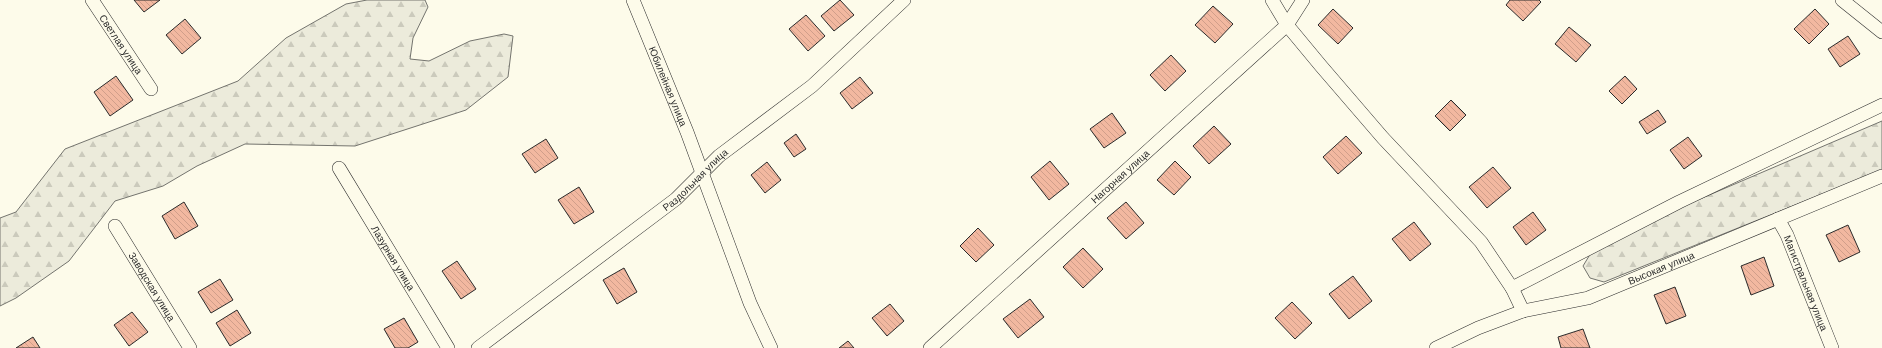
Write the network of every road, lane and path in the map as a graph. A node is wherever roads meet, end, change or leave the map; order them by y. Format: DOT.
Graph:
graph roads {
  1 [pos="92,0"];
  2 [pos="633,0"];
  3 [pos="904,0"];
  4 [pos="1272,0"];
  5 [pos="1303,0"];
  6 [pos="1842,0"];
  7 [pos="1287,25"];
  8 [pos="1882,32"];
  9 [pos="151,89"];
  10 [pos="1882,105"];
  11 [pos="339,168"];
  12 [pos="702,174"];
  13 [pos="1882,176"];
  14 [pos="1778,219"];
  15 [pos="115,226"];
  16 [pos="1512,288"];
  17 [pos="1523,311"];
  18 [pos="190,348"];
  19 [pos="448,348"];
  20 [pos="478,348"];
  21 [pos="771,348"];
  22 [pos="930,348"];
  23 [pos="1436,348"];
  24 [pos="1832,348"];
  1 -- 9 [label="street, Светлая улица"];
  2 -- 12 [label="street, Юбилейная улица"];
  3 -- 12 [label="street, Раздольная улица"];
  4 -- 7 [label="street"];
  5 -- 7 [label="street, Нагорная улица"];
  6 -- 8 [label="street"];
  7 -- 16 [label="street"];
  7 -- 22 [label="street, Нагорная улица"];
  10 -- 16 [label="street"];
  11 -- 19 [label="street, Лазурная улица"];
  12 -- 20 [label="street, Раздольная улица"];
  12 -- 21 [label="street, Юбилейная улица"];
  13 -- 14 [label="street, Высокая улица"];
  14 -- 17 [label="street, Высокая улица"];
  14 -- 24 [label="street, Магистральная улица"];
  15 -- 18 [label="street, Заводская улица"];
  16 -- 17 [label="street"];
  17 -- 23 [label="street, Высокая улица"];
}
